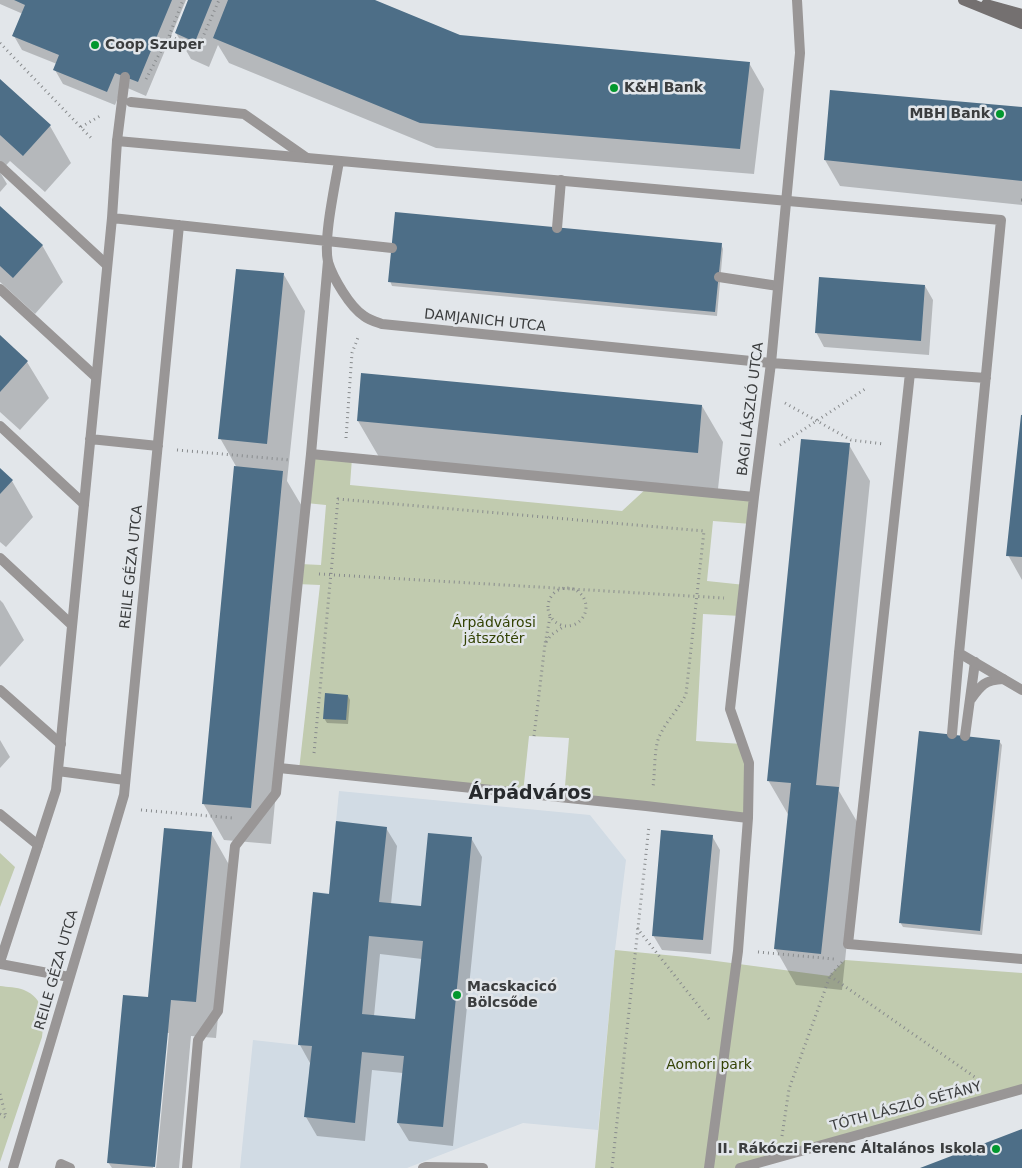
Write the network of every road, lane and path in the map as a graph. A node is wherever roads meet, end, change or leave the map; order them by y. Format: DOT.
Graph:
graph roads {
  1 [pos="183,0"];
  2 [pos="219,0"];
  3 [pos="796,0"];
  4 [pos="963,0"];
  5 [pos="971,0"];
  6 [pos="1022,14"];
  7 [pos="1022,24"];
  8 [pos="169,36"];
  9 [pos="0,43"];
  10 [pos="125,77"];
  11 [pos="126,104"];
  12 [pos="81,127"];
  13 [pos="93,140"];
  14 [pos="117,141"];
  15 [pos="307,158"];
  16 [pos="339,161"];
  17 [pos="0,166"];
  18 [pos="561,180"];
  19 [pos="786,201"];
  20 [pos="112,218"];
  21 [pos="179,225"];
  22 [pos="557,228"];
  23 [pos="327,241"];
  24 [pos="392,248"];
  25 [pos="328,261"];
  26 [pos="107,265"];
  27 [pos="719,277"];
  28 [pos="778,286"];
  29 [pos="0,289"];
  30 [pos="360,332"];
  31 [pos="771,363"];
  32 [pos="892,372"];
  33 [pos="910,373"];
  34 [pos="96,377"];
  35 [pos="986,378"];
  36 [pos="778,400"];
  37 [pos="816,421"];
  38 [pos="0,426"];
  39 [pos="90,439"];
  40 [pos="158,446"];
  41 [pos="902,446"];
  42 [pos="176,450"];
  43 [pos="774,450"];
  44 [pos="344,457"];
  45 [pos="310,458"];
  46 [pos="754,497"];
  47 [pos="84,504"];
  48 [pos="0,558"];
  49 [pos="298,574"];
  50 [pos="331,575"];
  51 [pos="565,588"];
  52 [pos="570,588"];
  53 [pos="698,596"];
  54 [pos="743,599"];
  55 [pos="550,617"];
  56 [pos="72,625"];
  57 [pos="566,626"];
  58 [pos="545,644"];
  59 [pos="959,653"];
  60 [pos="975,662"];
  61 [pos="1003,679"];
  62 [pos="0,690"];
  63 [pos="1022,690"];
  64 [pos="970,700"];
  65 [pos="952,734"];
  66 [pos="534,736"];
  67 [pos="965,736"];
  68 [pos="61,744"];
  69 [pos="278,768"];
  70 [pos="58,771"];
  71 [pos="312,772"];
  72 [pos="125,780"];
  73 [pos="651,806"];
  74 [pos="141,810"];
  75 [pos="0,814"];
  76 [pos="748,818"];
  77 [pos="255,820"];
  78 [pos="38,845"];
  79 [pos="637,927"];
  80 [pos="738,951"];
  81 [pos="1022,959"];
  82 [pos="845,960"];
  83 [pos="0,963"];
  84 [pos="69,977"];
  85 [pos="726,1042"];
  86 [pos="1022,1089"];
  87 [pos="0,1094"];
  88 [pos="1001,1095"];
  89 [pos="6,1118"];
  90 [pos="779,1156"];
  91 [pos="13,1168"];
  92 [pos="60,1168"];
  93 [pos="70,1168"];
  94 [pos="187,1168"];
  95 [pos="422,1168"];
  96 [pos="483,1168"];
  97 [pos="612,1168"];
  98 [pos="709,1168"];
  99 [pos="740,1168"];
  1 -- 8 [label="path"];
  2 -- 8 [label="path"];
  3 -- 19 [label="street, BAGI LÁSZLÓ UTCA"];
  4 -- 7 [label="street"];
  5 -- 6 [label="street"];
  8 -- 11 [label="path"];
  9 -- 12 [label="path"];
  10 -- 11 [label="street"];
  11 -- 12 [label="path"];
  11 -- 14 [label="street"];
  11 -- 15 [label="street"];
  12 -- 13 [label="path"];
  14 -- 15 [label="street"];
  14 -- 20 [label="street"];
  15 -- 16 [label="street"];
  16 -- 18 [label="street"];
  16 -- 23 [label="street, DAMJANICH UTCA"];
  17 -- 26 [label="street"];
  18 -- 19 [label="street"];
  18 -- 22 [label="street"];
  19 -- 28 [label="street, BAGI LÁSZLÓ UTCA"];
  19 -- 35 [label="street"];
  20 -- 21 [label="street"];
  20 -- 26 [label="street"];
  21 -- 23 [label="street"];
  21 -- 40 [label="street, REILE GÉZA UTCA"];
  23 -- 24 [label="street"];
  23 -- 25 [label="street, DAMJANICH UTCA"];
  25 -- 31 [label="street, DAMJANICH UTCA"];
  25 -- 45 [label="street"];
  26 -- 34 [label="street"];
  27 -- 28 [label="street"];
  28 -- 31 [label="street, BAGI LÁSZLÓ UTCA"];
  29 -- 34 [label="street"];
  30 -- 44 [label="path"];
  31 -- 32 [label="street, DAMJANICH UTCA"];
  31 -- 46 [label="street, BAGI LÁSZLÓ UTCA"];
  32 -- 33 [label="street, DAMJANICH UTCA"];
  32 -- 37 [label="path"];
  33 -- 35 [label="street, DAMJANICH UTCA"];
  33 -- 41 [label="street"];
  34 -- 39 [label="street"];
  35 -- 59 [label="street"];
  36 -- 37 [label="path"];
  37 -- 41 [label="path"];
  37 -- 43 [label="path"];
  38 -- 47 [label="street"];
  39 -- 40 [label="street"];
  39 -- 47 [label="street"];
  40 -- 72 [label="street, REILE GÉZA UTCA"];
  41 -- 81 [label="street"];
  42 -- 45 [label="path"];
  44 -- 45 [label="street"];
  44 -- 46 [label="street"];
  45 -- 49 [label="street"];
  46 -- 54 [label="street, BAGI LÁSZLÓ UTCA"];
  47 -- 56 [label="street"];
  48 -- 56 [label="street"];
  49 -- 50 [label="path"];
  49 -- 69 [label="street"];
  50 -- 51 [label="path"];
  50 -- 53 [label="path"];
  50 -- 71 [label="path"];
  51 -- 52 [label="path"];
  51 -- 55 [label="path"];
  52 -- 53 [label="path"];
  52 -- 57 [label="path"];
  53 -- 54 [label="path"];
  53 -- 73 [label="path"];
  54 -- 76 [label="street, BAGI LÁSZLÓ UTCA"];
  55 -- 57 [label="path"];
  55 -- 58 [label="path"];
  56 -- 68 [label="street"];
  57 -- 58 [label="path"];
  58 -- 66 [label="path"];
  59 -- 60 [label="street"];
  59 -- 65 [label="street"];
  60 -- 61 [label="street"];
  60 -- 64 [label="street"];
  61 -- 63 [label="street"];
  61 -- 64 [label="street"];
  62 -- 68 [label="street"];
  64 -- 67 [label="street"];
  68 -- 70 [label="street"];
  69 -- 71 [label="street"];
  69 -- 77 [label="street"];
  70 -- 72 [label="street"];
  70 -- 78 [label="street"];
  71 -- 73 [label="street"];
  72 -- 84 [label="street, REILE GÉZA UTCA"];
  73 -- 76 [label="street"];
  73 -- 79 [label="path"];
  74 -- 77 [label="path"];
  75 -- 78 [label="street"];
  76 -- 80 [label="street, BAGI LÁSZLÓ UTCA"];
  77 -- 94 [label="street"];
  78 -- 83 [label="street"];
  79 -- 85 [label="path"];
  79 -- 97 [label="path"];
  80 -- 82 [label="path"];
  80 -- 85 [label="street, BAGI LÁSZLÓ UTCA"];
  83 -- 84 [label="street"];
  84 -- 91 [label="street, REILE GÉZA UTCA"];
  85 -- 98 [label="street, BAGI LÁSZLÓ UTCA"];
  86 -- 88 [label="street, TÓTH LÁSZLÓ SÉTÁNY"];
  87 -- 89 [label="path"];
  88 -- 90 [label="street, TÓTH LÁSZLÓ SÉTÁNY"];
  88 -- 90 [label="path"];
  90 -- 99 [label="street, TÓTH LÁSZLÓ SÉTÁNY"];
  92 -- 93 [label="street"];
  95 -- 96 [label="street"];
}
